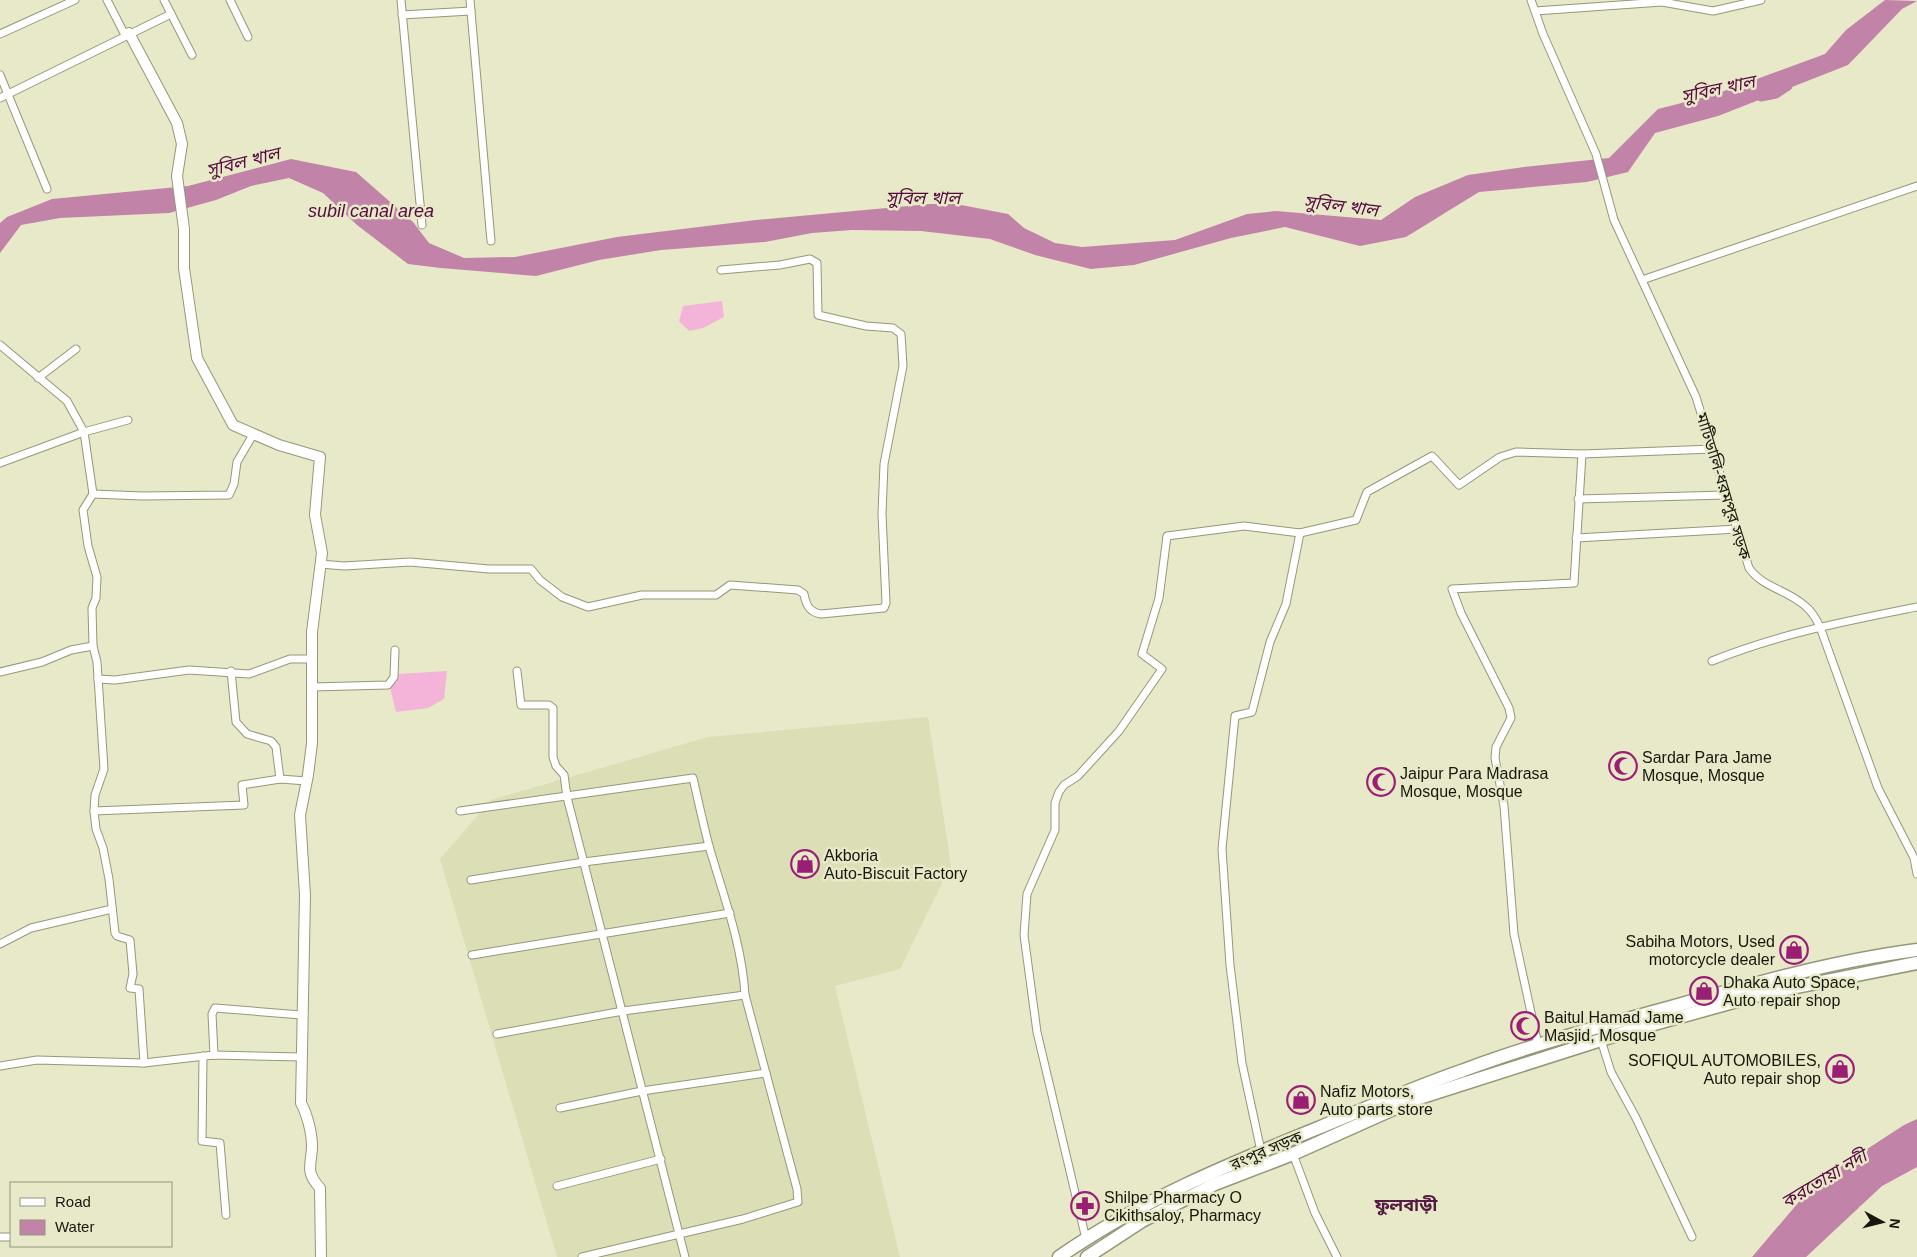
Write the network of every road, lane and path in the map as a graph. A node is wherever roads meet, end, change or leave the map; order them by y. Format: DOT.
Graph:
graph roads {
  1 [pos="75,0"];
  2 [pos="107,0"];
  3 [pos="164,0"];
  4 [pos="230,0"];
  5 [pos="401,0"];
  6 [pos="470,0"];
  7 [pos="1531,0"];
  8 [pos="1761,0"];
  9 [pos="471,11"];
  10 [pos="1535,11"];
  11 [pos="171,14"];
  12 [pos="402,15"];
  13 [pos="0,34"];
  14 [pos="127,34"];
  15 [pos="248,37"];
  16 [pos="192,55"];
  17 [pos="0,75"];
  18 [pos="9,94"];
  19 [pos="0,98"];
  20 [pos="1917,186"];
  21 [pos="48,189"];
  22 [pos="422,225"];
  23 [pos="491,241"];
  24 [pos="721,270"];
  25 [pos="1642,280"];
  26 [pos="0,345"];
  27 [pos="76,349"];
  28 [pos="38,378"];
  29 [pos="128,420"];
  30 [pos="84,432"];
  31 [pos="254,433"];
  32 [pos="1713,449"];
  33 [pos="1582,454"];
  34 [pos="0,463"];
  35 [pos="94,494"];
  36 [pos="1726,494"];
  37 [pos="1578,499"];
  38 [pos="1738,529"];
  39 [pos="1300,533"];
  40 [pos="1576,538"];
  41 [pos="320,564"];
  42 [pos="1917,607"];
  43 [pos="1820,627"];
  44 [pos="93,646"];
  45 [pos="395,650"];
  46 [pos="313,659"];
  47 [pos="1712,662"];
  48 [pos="231,671"];
  49 [pos="518,671"];
  50 [pos="0,672"];
  51 [pos="98,679"];
  52 [pos="312,688"];
  53 [pos="280,780"];
  54 [pos="307,781"];
  55 [pos="567,796"];
  56 [pos="94,811"];
  57 [pos="460,812"];
  58 [pos="709,846"];
  59 [pos="584,862"];
  60 [pos="1917,874"];
  61 [pos="471,880"];
  62 [pos="112,909"];
  63 [pos="730,913"];
  64 [pos="602,934"];
  65 [pos="0,944"];
  66 [pos="1917,950"];
  67 [pos="472,955"];
  68 [pos="1917,962"];
  69 [pos="745,995"];
  70 [pos="622,1011"];
  71 [pos="301,1015"];
  72 [pos="497,1034"];
  73 [pos="1601,1040"];
  74 [pos="1538,1045"];
  75 [pos="214,1055"];
  76 [pos="203,1056"];
  77 [pos="302,1057"];
  78 [pos="144,1062"];
  79 [pos="0,1066"];
  80 [pos="766,1073"];
  81 [pos="642,1091"];
  82 [pos="560,1108"];
  83 [pos="1261,1151"];
  84 [pos="1293,1154"];
  85 [pos="661,1159"];
  86 [pos="557,1186"];
  87 [pos="226,1215"];
  88 [pos="680,1235"];
  89 [pos="1692,1237"];
  90 [pos="1086,1239"];
  91 [pos="321,1257"];
  92 [pos="582,1257"];
  93 [pos="686,1257"];
  94 [pos="1060,1257"];
  95 [pos="1087,1257"];
  96 [pos="1337,1257"];
  1 -- 13 [label="street"];
  2 -- 14 [label="street"];
  3 -- 11 [label="street"];
  4 -- 15 [label="street"];
  5 -- 12 [label="street"];
  6 -- 9 [label="street"];
  7 -- 10 [label="street"];
  8 -- 10 [label="street"];
  9 -- 12 [label="street"];
  9 -- 23 [label="street"];
  10 -- 25 [label="street, মাটিডালি-ধরমপুর সড়ক"];
  11 -- 14 [label="street"];
  11 -- 16 [label="street"];
  12 -- 22 [label="street"];
  14 -- 18 [label="street"];
  14 -- 31 [label="street"];
  17 -- 18 [label="street"];
  18 -- 19 [label="street"];
  18 -- 21 [label="street"];
  20 -- 25 [label="street"];
  24 -- 41 [label="street"];
  25 -- 32 [label="street, মাটিডালি-ধরমপুর সড়ক"];
  26 -- 28 [label="street"];
  27 -- 28 [label="street"];
  28 -- 30 [label="street"];
  29 -- 30 [label="street"];
  30 -- 34 [label="street"];
  30 -- 35 [label="street"];
  31 -- 35 [label="street"];
  31 -- 41 [label="street"];
  32 -- 33 [label="street"];
  32 -- 36 [label="street, মাটিডালি-ধরমপুর সড়ক"];
  33 -- 37 [label="street"];
  33 -- 39 [label="street"];
  35 -- 44 [label="street"];
  36 -- 37 [label="street"];
  36 -- 38 [label="street, মাটিডালি-ধরমপুর সড়ক"];
  37 -- 40 [label="street"];
  38 -- 40 [label="street"];
  38 -- 43 [label="street, মাটিডালি-ধরমপুর সড়ক"];
  39 -- 83 [label="street"];
  39 -- 90 [label="street"];
  40 -- 74 [label="street"];
  41 -- 46 [label="street"];
  42 -- 43 [label="street"];
  43 -- 47 [label="street"];
  43 -- 60 [label="street, মাটিডালি-ধরমপুর সড়ক"];
  44 -- 50 [label="street"];
  44 -- 51 [label="street"];
  45 -- 52 [label="street"];
  46 -- 48 [label="street"];
  46 -- 52 [label="street"];
  48 -- 51 [label="street"];
  48 -- 53 [label="street"];
  49 -- 55 [label="street"];
  51 -- 56 [label="street"];
  52 -- 54 [label="street"];
  53 -- 54 [label="street"];
  53 -- 56 [label="street"];
  54 -- 71 [label="street"];
  55 -- 57 [label="street"];
  55 -- 58 [label="street"];
  55 -- 59 [label="street"];
  56 -- 62 [label="street"];
  58 -- 59 [label="street"];
  58 -- 63 [label="street"];
  59 -- 61 [label="street"];
  59 -- 64 [label="street"];
  62 -- 65 [label="street"];
  62 -- 78 [label="street"];
  63 -- 64 [label="street"];
  63 -- 69 [label="street"];
  64 -- 67 [label="street"];
  64 -- 70 [label="street"];
  66 -- 74 [label="highway, রংপুর সড়ক"];
  68 -- 73 [label="highway, রংপুর সড়ক"];
  69 -- 70 [label="street"];
  69 -- 80 [label="street"];
  70 -- 72 [label="street"];
  70 -- 81 [label="street"];
  71 -- 75 [label="street"];
  71 -- 77 [label="street"];
  73 -- 84 [label="highway, রংপুর সড়ক"];
  73 -- 89 [label="street"];
  74 -- 83 [label="highway, রংপুর সড়ক"];
  75 -- 76 [label="street"];
  75 -- 77 [label="street"];
  76 -- 78 [label="street"];
  76 -- 87 [label="street"];
  77 -- 91 [label="street"];
  78 -- 79 [label="street"];
  80 -- 81 [label="street"];
  80 -- 88 [label="street"];
  81 -- 82 [label="street"];
  81 -- 85 [label="street"];
  83 -- 90 [label="highway, রংপুর সড়ক"];
  84 -- 95 [label="highway, রংপুর সড়ক"];
  84 -- 96 [label="street"];
  85 -- 86 [label="street"];
  85 -- 88 [label="street"];
  88 -- 92 [label="street"];
  88 -- 93 [label="street"];
  90 -- 94 [label="highway, রংপুর সড়ক"];
}
